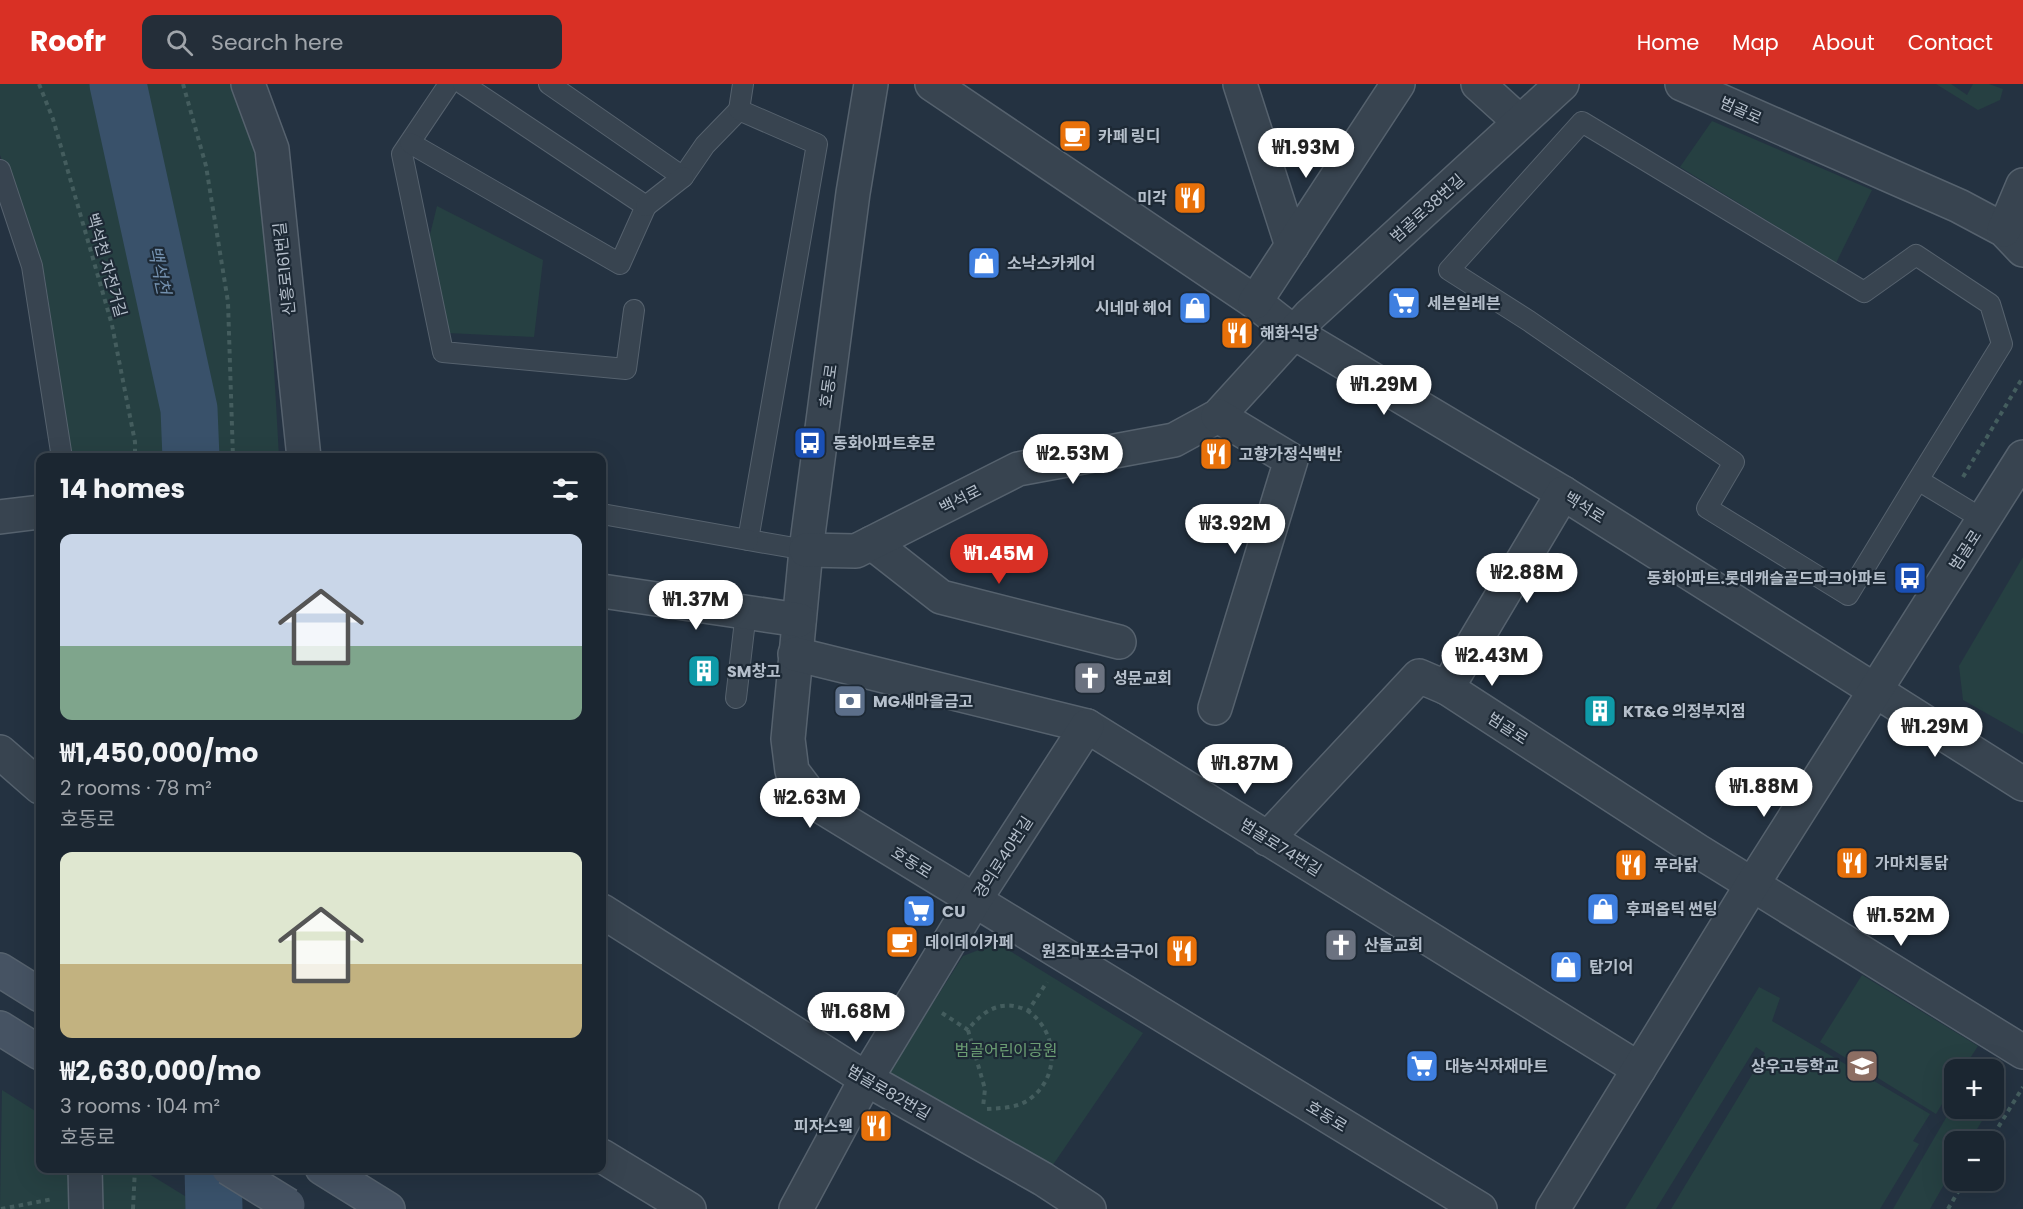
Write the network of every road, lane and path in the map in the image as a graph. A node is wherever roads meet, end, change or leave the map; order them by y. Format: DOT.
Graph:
graph roads {
  1 [pos="39,84"];
  2 [pos="183,84"];
  3 [pos="248,84"];
  4 [pos="449,84"];
  5 [pos="463,84"];
  6 [pos="549,84"];
  7 [pos="743,84"];
  8 [pos="871,84"];
  9 [pos="932,84"];
  10 [pos="1240,84"];
  11 [pos="1398,84"];
  12 [pos="1478,84"];
  13 [pos="1562,84"];
  14 [pos="1682,84"];
  15 [pos="739,110"];
  16 [pos="1520,122"];
  17 [pos="410,143"];
  18 [pos="0,170"];
  19 [pos="683,177"];
  20 [pos="2023,185"];
  21 [pos="646,206"];
  22 [pos="2014,240"];
  23 [pos="1292,246"];
  24 [pos="1255,302"];
  25 [pos="634,310"];
  26 [pos="1293,332"];
  27 [pos="2023,377"];
  28 [pos="1218,416"];
  29 [pos="61,453"];
  30 [pos="135,453"];
  31 [pos="233,453"];
  32 [pos="303,453"];
  33 [pos="2023,457"];
  34 [pos="1918,480"];
  35 [pos="1563,493"];
  36 [pos="1951,500"];
  37 [pos="36,512"];
  38 [pos="606,515"];
  39 [pos="0,517"];
  40 [pos="1984,520"];
  41 [pos="748,540"];
  42 [pos="872,543"];
  43 [pos="806,550"];
  44 [pos="606,592"];
  45 [pos="746,612"];
  46 [pos="799,620"];
  47 [pos="1119,642"];
  48 [pos="795,654"];
  49 [pos="1447,688"];
  50 [pos="1874,690"];
  51 [pos="735,698"];
  52 [pos="1215,708"];
  53 [pos="1088,726"];
  54 [pos="0,752"];
  55 [pos="36,784"];
  56 [pos="2023,784"];
  57 [pos="1267,839"];
  58 [pos="1752,885"];
  59 [pos="974,901"];
  60 [pos="606,914"];
  61 [pos="1064,956"];
  62 [pos="0,970"];
  63 [pos="36,992"];
  64 [pos="915,997"];
  65 [pos="1028,1011"];
  66 [pos="968,1030"];
  67 [pos="2,1035"];
  68 [pos="36,1051"];
  69 [pos="2023,1052"];
  70 [pos="1639,1069"];
  71 [pos="866,1079"];
  72 [pos="2023,1087"];
  73 [pos="1996,1131"];
  74 [pos="606,1158"];
  75 [pos="135,1173"];
  76 [pos="236,1173"];
  77 [pos="330,1173"];
  78 [pos="86,1190"];
  79 [pos="1959,1191"];
  80 [pos="291,1207"];
  81 [pos="1,1209"];
  82 [pos="133,1209"];
  83 [pos="388,1209"];
  84 [pos="689,1209"];
  85 [pos="796,1209"];
  86 [pos="1089,1209"];
  87 [pos="1480,1209"];
  88 [pos="1553,1209"];
  89 [pos="1948,1209"];
  1 -- 30 [label="path, 백석천 자전거길"];
  2 -- 31 [label="path"];
  3 -- 32 [label="street, 신흥로161번길"];
  4 -- 17 [label="lane"];
  5 -- 21 [label="lane"];
  6 -- 19 [label="lane"];
  7 -- 15 [label="lane"];
  8 -- 43 [label="street, 호동로"];
  9 -- 24 [label="street, 백석로"];
  10 -- 23 [label="street"];
  11 -- 23 [label="street"];
  12 -- 16 [label="street"];
  13 -- 16 [label="street, 범골로38번길"];
  14 -- 22 [label="street, 범골로"];
  15 -- 19 [label="lane"];
  15 -- 41 [label="lane"];
  16 -- 26 [label="street, 범골로38번길"];
  17 -- 21 [label="lane"];
  17 -- 25 [label="lane"];
  18 -- 29 [label="lane"];
  19 -- 21 [label="lane"];
  20 -- 22 [label="street"];
  23 -- 24 [label="street"];
  24 -- 26 [label="street, 백석로"];
  26 -- 28 [label="street, 백석로"];
  26 -- 35 [label="street, 백석로"];
  27 -- 36 [label="path"];
  28 -- 42 [label="street, 백석로"];
  28 -- 52 [label="street"];
  33 -- 40 [label="street, 범골로"];
  34 -- 34 [label="lane"];
  34 -- 36 [label="lane"];
  35 -- 49 [label="street"];
  35 -- 50 [label="street, 백석로"];
  36 -- 40 [label="lane"];
  37 -- 39 [label="street"];
  38 -- 41 [label="lane"];
  40 -- 50 [label="street, 범골로"];
  41 -- 43 [label="lane"];
  42 -- 43 [label="street, 백석로"];
  42 -- 47 [label="street"];
  43 -- 46 [label="street, 호동로"];
  44 -- 45 [label="street"];
  45 -- 46 [label="street"];
  45 -- 51 [label="lane"];
  46 -- 48 [label="street, 호동로"];
  48 -- 53 [label="street, 범골로74번길"];
  48 -- 59 [label="street, 호동로"];
  49 -- 57 [label="street, 범골로"];
  49 -- 58 [label="street, 범골로"];
  50 -- 56 [label="street, 백석로"];
  50 -- 58 [label="street, 범골로"];
  53 -- 57 [label="street, 범골로74번길"];
  53 -- 59 [label="street, 경의로40번길"];
  54 -- 55 [label="street"];
  57 -- 70 [label="street, 범골로74번길"];
  58 -- 69 [label="street, 범골로"];
  58 -- 70 [label="street, 범골로"];
  59 -- 61 [label="street, 호동로"];
  59 -- 64 [label="street, 경의로40번길"];
  60 -- 71 [label="street, 범골로82번길"];
  61 -- 65 [label="path"];
  61 -- 87 [label="street, 호동로"];
  62 -- 63 [label="street"];
  64 -- 66 [label="path"];
  64 -- 71 [label="street, 경의로40번길"];
  65 -- 66 [label="path"];
  65 -- 66 [label="path"];
  67 -- 68 [label="street"];
  70 -- 88 [label="street, 범골로"];
  71 -- 85 [label="street, 경의로40번길"];
  71 -- 86 [label="street, 범골로82번길"];
  72 -- 73 [label="path"];
  74 -- 84 [label="street"];
  75 -- 82 [label="path"];
  76 -- 80 [label="street, bridge"];
  77 -- 83 [label="street"];
  78 -- 81 [label="path"];
  79 -- 89 [label="path"];
}
